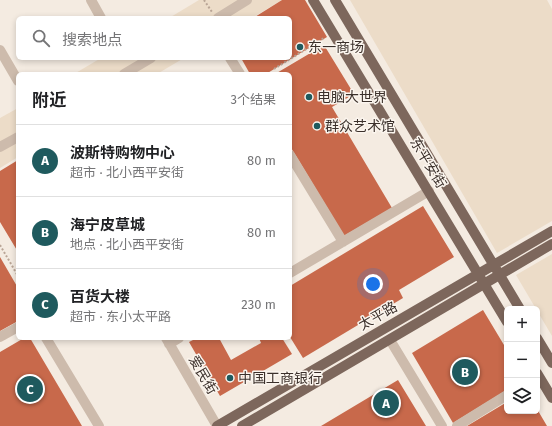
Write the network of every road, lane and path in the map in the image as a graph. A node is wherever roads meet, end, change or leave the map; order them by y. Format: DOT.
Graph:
graph roads {
  1 [pos="91,0"];
  2 [pos="204,0"];
  3 [pos="247,0"];
  4 [pos="313,0"];
  5 [pos="335,0"];
  6 [pos="100,16"];
  7 [pos="216,16"];
  8 [pos="220,16"];
  9 [pos="333,33"];
  10 [pos="0,50"];
  11 [pos="292,58"];
  12 [pos="148,60"];
  13 [pos="231,60"];
  14 [pos="289,60"];
  15 [pos="274,69"];
  16 [pos="127,72"];
  17 [pos="238,72"];
  18 [pos="16,78"];
  19 [pos="16,137"];
  20 [pos="0,147"];
  21 [pos="292,159"];
  22 [pos="429,191"];
  23 [pos="552,231"];
  24 [pos="343,242"];
  25 [pos="552,244"];
  26 [pos="0,245"];
  27 [pos="494,265"];
  28 [pos="292,272"];
  29 [pos="16,273"];
  30 [pos="500,276"];
  31 [pos="482,279"];
  32 [pos="518,306"];
  33 [pos="504,317"];
  34 [pos="16,328"];
  35 [pos="0,337"];
  36 [pos="47,340"];
  37 [pos="390,340"];
  38 [pos="167,341"];
  39 [pos="539,342"];
  40 [pos="552,363"];
  41 [pos="540,378"];
  42 [pos="504,397"];
  43 [pos="552,398"];
  44 [pos="99,426"];
  45 [pos="217,426"];
  46 [pos="242,426"];
  47 [pos="442,426"];
  48 [pos="457,426"];
  1 -- 6 [label="street"];
  2 -- 7 [label="path"];
  3 -- 8 [label="street"];
  4 -- 9 [label="main road, 东平安街"];
  5 -- 27 [label="main road, 东平安街"];
  9 -- 11 [label="path"];
  9 -- 22 [label="main road, 东平安街"];
  10 -- 18 [label="street"];
  12 -- 16 [label="street"];
  13 -- 17 [label="street"];
  14 -- 15 [label="path"];
  19 -- 20 [label="street"];
  21 -- 24 [label="street"];
  22 -- 24 [label="street"];
  22 -- 31 [label="main road, 东平安街"];
  23 -- 27 [label="main road, 太平路"];
  24 -- 28 [label="street"];
  25 -- 30 [label="main road, 太平路"];
  26 -- 29 [label="path"];
  27 -- 30 [label="main road, 东平安街"];
  27 -- 31 [label="main road, 太平路"];
  30 -- 31 [label="main road, 太平路"];
  30 -- 32 [label="main road, 东平安街"];
  31 -- 33 [label="main road, 东平安街"];
  31 -- 37 [label="main road, 太平路"];
  31 -- 45 [label="main road, 太平路"];
  34 -- 35 [label="street"];
  36 -- 44 [label="street"];
  37 -- 46 [label="main road, 太平路"];
  37 -- 47 [label="street"];
  38 -- 45 [label="street, 爱民街"];
  39 -- 40 [label="main road"];
  41 -- 43 [label="main road"];
  42 -- 48 [label="street"];
}
